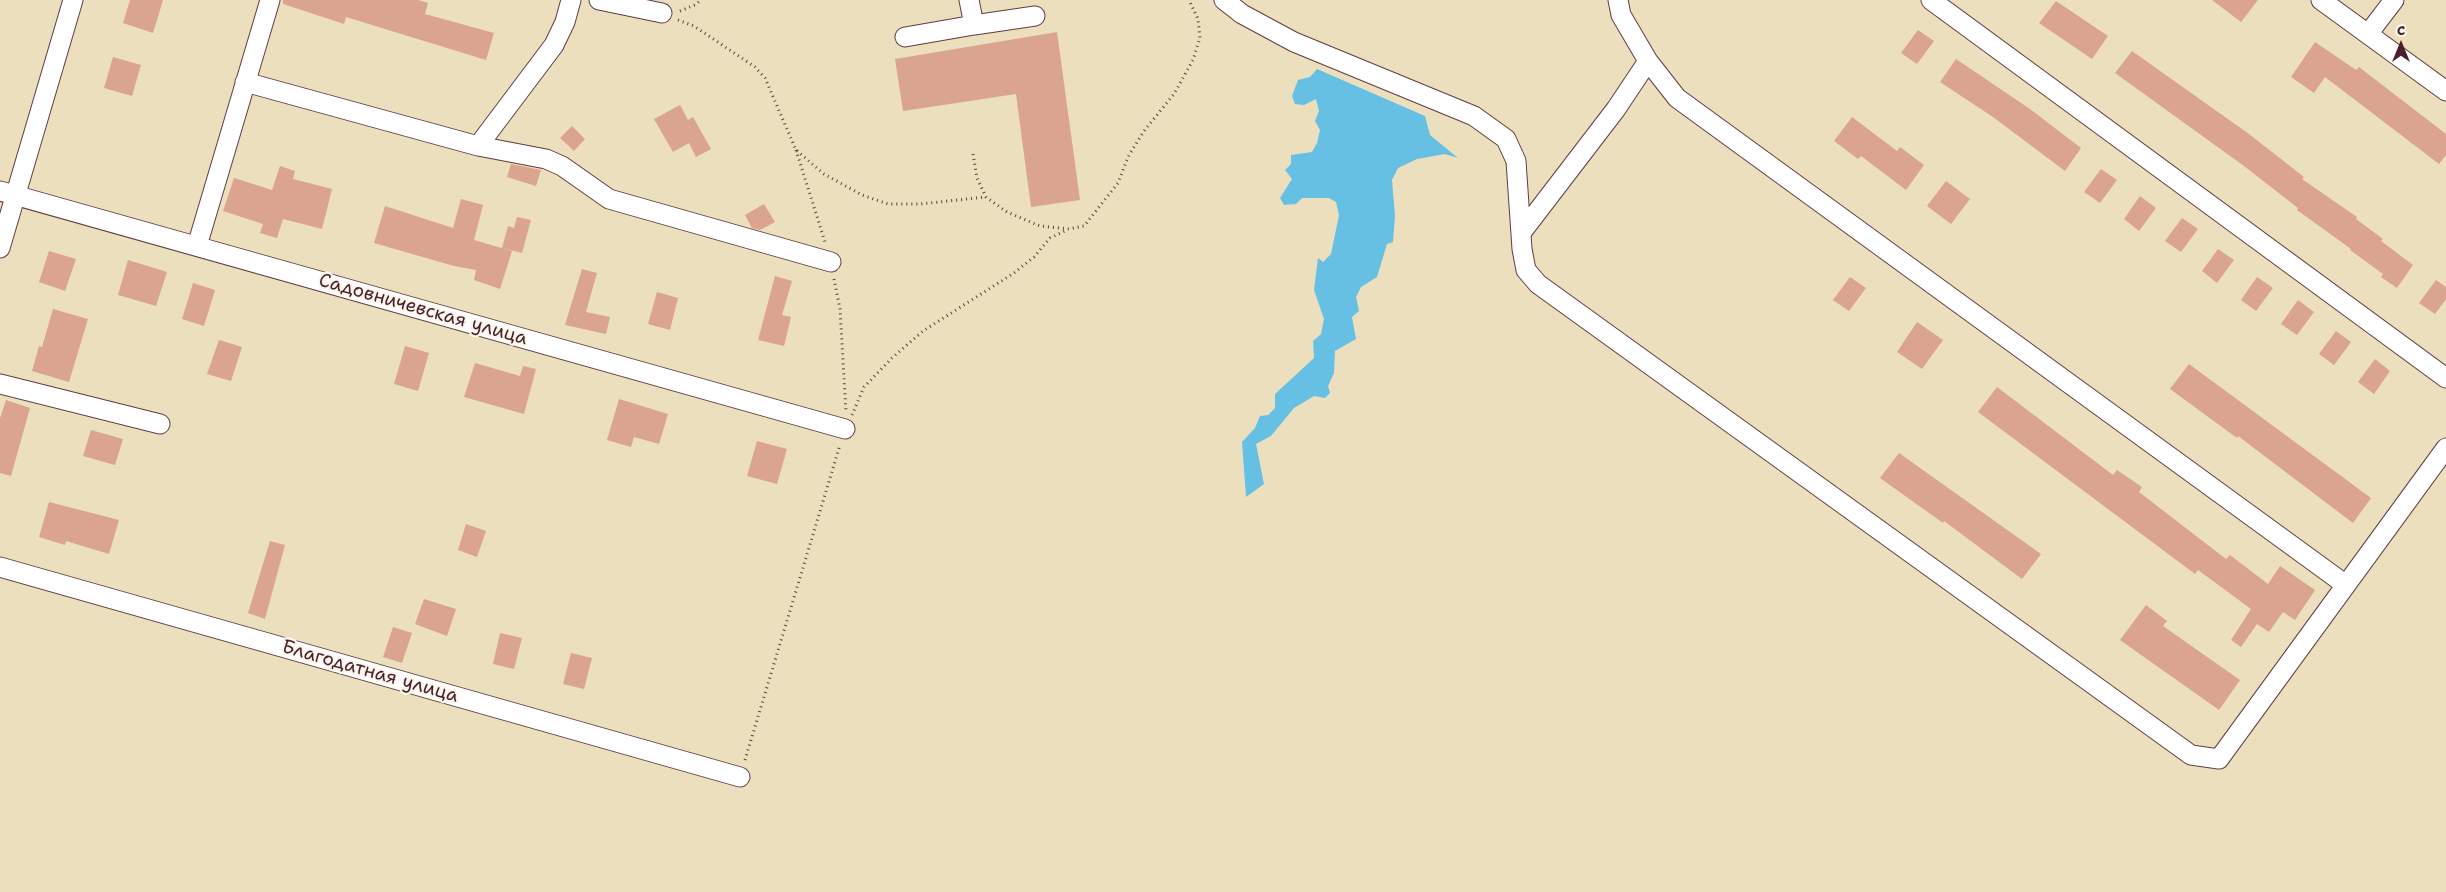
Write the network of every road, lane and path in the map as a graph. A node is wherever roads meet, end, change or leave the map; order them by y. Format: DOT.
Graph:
graph roads {
  1 [pos="72,0"];
  2 [pos="270,0"];
  3 [pos="571,0"];
  4 [pos="599,0"];
  5 [pos="700,0"];
  6 [pos="970,0"];
  7 [pos="1189,0"];
  8 [pos="1224,0"];
  9 [pos="1618,0"];
  10 [pos="1931,0"];
  11 [pos="2321,0"];
  12 [pos="2394,0"];
  13 [pos="662,13"];
  14 [pos="1035,16"];
  15 [pos="974,25"];
  16 [pos="2368,34"];
  17 [pos="904,37"];
  18 [pos="1648,61"];
  19 [pos="245,82"];
  20 [pos="2446,91"];
  21 [pos="478,146"];
  22 [pos="796,150"];
  23 [pos="973,154"];
  24 [pos="8,193"];
  25 [pos="986,197"];
  26 [pos="1069,230"];
  27 [pos="1521,233"];
  28 [pos="197,246"];
  29 [pos="0,248"];
  30 [pos="831,262"];
  31 [pos="2446,378"];
  32 [pos="0,384"];
  33 [pos="160,424"];
  34 [pos="846,429"];
  35 [pos="2446,448"];
  36 [pos="0,567"];
  37 [pos="2346,585"];
  38 [pos="740,778"];
  1 -- 24 [label="street"];
  2 -- 19 [label="street"];
  3 -- 21 [label="street"];
  4 -- 13 [label="street"];
  5 -- 13 [label="path"];
  6 -- 15 [label="street"];
  7 -- 26 [label="path"];
  8 -- 27 [label="street"];
  9 -- 18 [label="street"];
  10 -- 31 [label="street"];
  11 -- 16 [label="street"];
  12 -- 16 [label="street"];
  13 -- 22 [label="path"];
  14 -- 15 [label="street"];
  15 -- 17 [label="street"];
  16 -- 20 [label="street"];
  18 -- 27 [label="street"];
  18 -- 37 [label="street"];
  19 -- 21 [label="street"];
  19 -- 28 [label="street"];
  21 -- 30 [label="street"];
  22 -- 25 [label="path"];
  22 -- 30 [label="path"];
  23 -- 25 [label="path"];
  24 -- 28 [label="street, Садовничевская улица"];
  24 -- 29 [label="street"];
  25 -- 26 [label="path"];
  26 -- 34 [label="path"];
  27 -- 37 [label="street"];
  28 -- 34 [label="street, Садовничевская улица"];
  30 -- 34 [label="path"];
  32 -- 33 [label="street"];
  34 -- 38 [label="path"];
  35 -- 37 [label="street"];
  36 -- 38 [label="street, Благодатная улица"];
}
